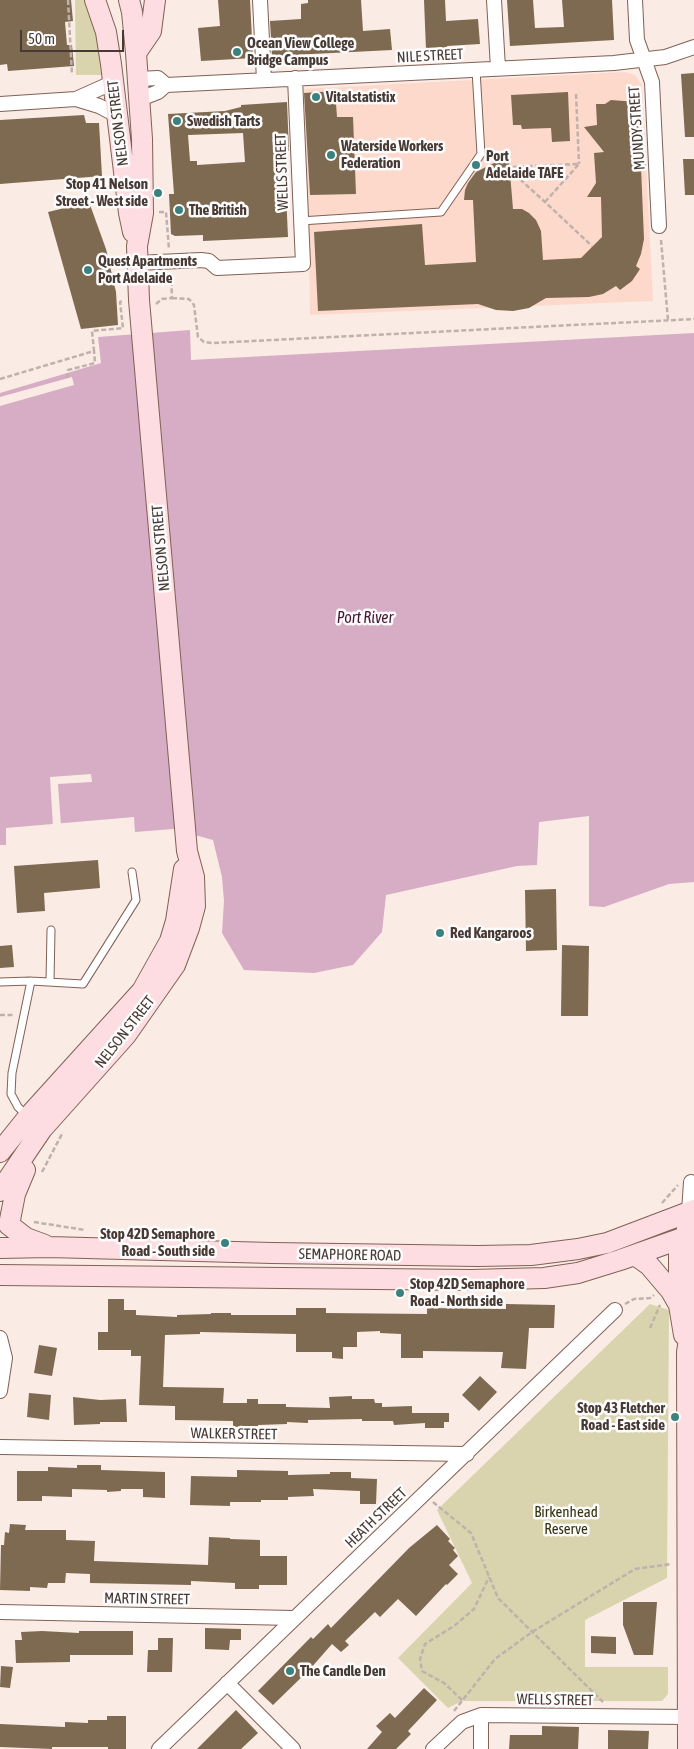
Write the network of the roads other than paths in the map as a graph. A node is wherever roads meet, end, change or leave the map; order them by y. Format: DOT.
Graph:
graph roads {
  1 [pos="96,0"];
  2 [pos="110,0"];
  3 [pos="129,0"];
  4 [pos="155,0"];
  5 [pos="260,0"];
  6 [pos="494,0"];
  7 [pos="635,0"];
  8 [pos="106,32"];
  9 [pos="694,47"];
  10 [pos="136,53"];
  11 [pos="644,60"];
  12 [pos="498,68"];
  13 [pos="476,70"];
  14 [pos="295,78"];
  15 [pos="126,80"];
  16 [pos="264,80"];
  17 [pos="166,85"];
  18 [pos="76,99"];
  19 [pos="140,99"];
  20 [pos="0,104"];
  21 [pos="118,116"];
  22 [pos="300,221"];
  23 [pos="659,226"];
  24 [pos="137,255"];
  25 [pos="132,872"];
  26 [pos="51,930"];
  27 [pos="31,981"];
  28 [pos="0,982"];
  29 [pos="50,982"];
  30 [pos="35,1123"];
  31 [pos="0,1152"];
  32 [pos="685,1183"];
  33 [pos="0,1191"];
  34 [pos="692,1211"];
  35 [pos="690,1235"];
  36 [pos="49,1246"];
  37 [pos="0,1248"];
  38 [pos="635,1255"];
  39 [pos="0,1275"];
  40 [pos="682,1302"];
  41 [pos="615,1310"];
  42 [pos="0,1338"];
  43 [pos="0,1391"];
  44 [pos="0,1447"];
  45 [pos="467,1454"];
  46 [pos="691,1582"];
  47 [pos="0,1612"];
  48 [pos="294,1618"];
  49 [pos="227,1683"];
  50 [pos="481,1715"];
  51 [pos="688,1717"];
  52 [pos="159,1749"];
  53 [pos="293,1749"];
  54 [pos="433,1749"];
  55 [pos="481,1749"];
  56 [pos="688,1749"];
  1 -- 8 [label="main road"];
  2 -- 8 [label="main road, NELSON STREET"];
  3 -- 10 [label="main road, NELSON STREET"];
  4 -- 10 [label="main road"];
  5 -- 16 [label="street"];
  6 -- 12 [label="street"];
  7 -- 11 [label="street, MUNDY STREET"];
  8 -- 15 [label="main road, NELSON STREET"];
  9 -- 11 [label="street, NILE STREET"];
  10 -- 15 [label="main road, NELSON STREET"];
  11 -- 12 [label="street, NILE STREET"];
  11 -- 23 [label="street, MUNDY STREET"];
  12 -- 13 [label="street, NILE STREET"];
  13 -- 14 [label="street, NILE STREET"];
  13 -- 22 [label="lane"];
  14 -- 16 [label="street, NILE STREET"];
  14 -- 22 [label="street, WELLS STREET"];
  15 -- 17 [label="street, NILE STREET"];
  15 -- 18 [label="street"];
  15 -- 19 [label="main road, NELSON STREET"];
  15 -- 21 [label="main road, NELSON STREET"];
  16 -- 17 [label="street, NILE STREET"];
  17 -- 19 [label="street, NILE STREET"];
  18 -- 20 [label="street"];
  18 -- 21 [label="street"];
  19 -- 24 [label="main road, NELSON STREET"];
  21 -- 24 [label="main road, NELSON STREET"];
  22 -- 24 [label="street, WELLS STREET"];
  24 -- 30 [label="main road, NELSON STREET"];
  25 -- 29 [label="lane"];
  26 -- 29 [label="lane"];
  27 -- 28 [label="lane"];
  27 -- 29 [label="lane"];
  27 -- 30 [label="lane"];
  30 -- 31 [label="main road, NELSON STREET"];
  30 -- 33 [label="main road, NELSON STREET"];
  30 -- 36 [label="main road"];
  32 -- 34 [label="street"];
  34 -- 35 [label="main road"];
  34 -- 36 [label="main road, SEMAPHORE ROAD"];
  35 -- 38 [label="main road, SEMAPHORE ROAD"];
  35 -- 40 [label="main road"];
  36 -- 37 [label="main road, SEMAPHORE ROAD"];
  38 -- 39 [label="main road, SEMAPHORE ROAD"];
  38 -- 40 [label="main road"];
  40 -- 46 [label="main road"];
  41 -- 45 [label="street, HEATH STREET"];
  42 -- 43 [label="street"];
  44 -- 45 [label="street, WALKER STREET"];
  45 -- 48 [label="street, HEATH STREET"];
  46 -- 51 [label="main road"];
  47 -- 48 [label="street, MARTIN STREET"];
  48 -- 49 [label="street, HEATH STREET"];
  49 -- 52 [label="street, HEATH STREET"];
  49 -- 53 [label="street"];
  50 -- 51 [label="street, WELLS STREET"];
  50 -- 54 [label="street, WELLS STREET"];
  50 -- 55 [label="street"];
  51 -- 56 [label="main road"];
}
